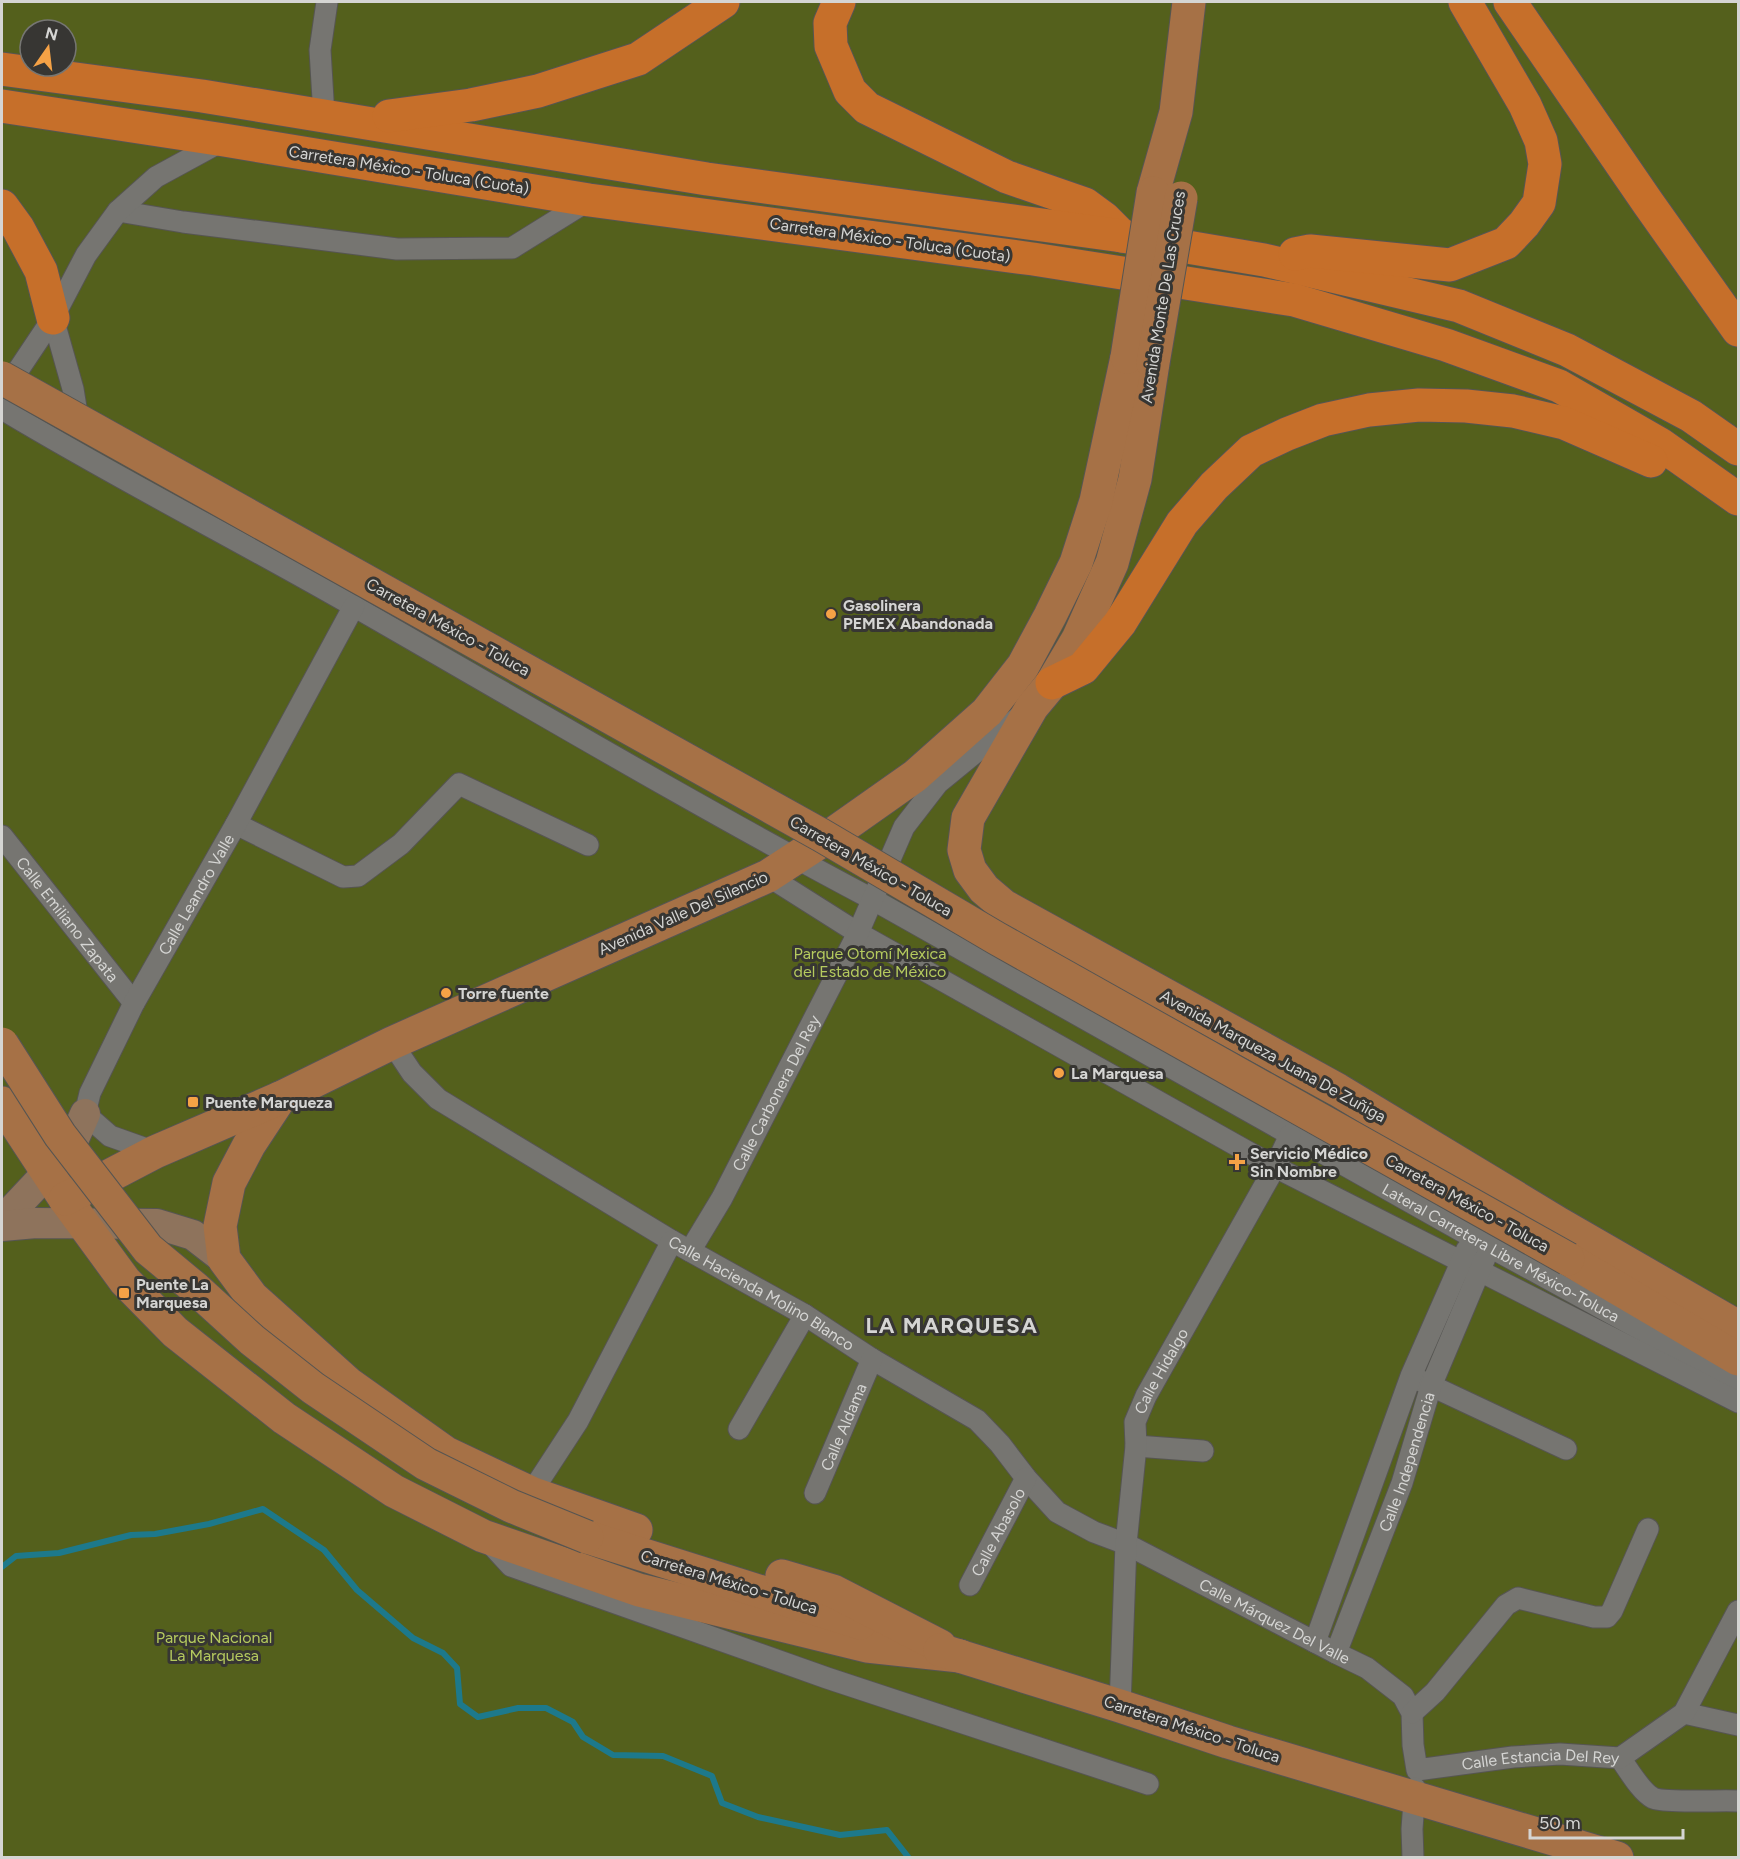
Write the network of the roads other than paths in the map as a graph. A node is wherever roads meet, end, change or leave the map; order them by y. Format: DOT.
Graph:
graph roads {
  1 [pos="327,2"];
  2 [pos="723,2"];
  3 [pos="839,2"];
  4 [pos="1189,2"];
  5 [pos="1465,2"];
  6 [pos="1510,2"];
  7 [pos="2,69"];
  8 [pos="2,105"];
  9 [pos="324,116"];
  10 [pos="224,140"];
  11 [pos="589,200"];
  12 [pos="2,206"];
  13 [pos="118,211"];
  14 [pos="1122,236"];
  15 [pos="1264,260"];
  16 [pos="53,318"];
  17 [pos="1738,330"];
  18 [pos="1140,360"];
  19 [pos="2,378"];
  20 [pos="2,396"];
  21 [pos="2,409"];
  22 [pos="1738,449"];
  23 [pos="80,456"];
  24 [pos="1738,500"];
  25 [pos="354,606"];
  26 [pos="1023,666"];
  27 [pos="1042,695"];
  28 [pos="236,824"];
  29 [pos="2,836"];
  30 [pos="588,845"];
  31 [pos="781,867"];
  32 [pos="872,899"];
  33 [pos="858,933"];
  34 [pos="134,1003"];
  35 [pos="393,1043"];
  36 [pos="2,1044"];
  37 [pos="280,1098"];
  38 [pos="2,1103"];
  39 [pos="85,1114"];
  40 [pos="1290,1135"];
  41 [pos="155,1152"];
  42 [pos="1275,1167"];
  43 [pos="65,1198"];
  44 [pos="2,1224"];
  45 [pos="1471,1236"];
  46 [pos="681,1246"];
  47 [pos="1490,1247"];
  48 [pos="224,1259"];
  49 [pos="1471,1266"];
  50 [pos="805,1315"];
  51 [pos="1738,1327"];
  52 [pos="872,1359"];
  53 [pos="1738,1359"];
  54 [pos="1411,1376"];
  55 [pos="1738,1383"];
  56 [pos="1431,1386"];
  57 [pos="1738,1402"];
  58 [pos="739,1429"];
  59 [pos="1136,1446"];
  60 [pos="1566,1449"];
  61 [pos="1203,1451"];
  62 [pos="1375,1477"];
  63 [pos="1026,1478"];
  64 [pos="1402,1482"];
  65 [pos="531,1493"];
  66 [pos="815,1494"];
  67 [pos="1648,1529"];
  68 [pos="483,1536"];
  69 [pos="1126,1544"];
  70 [pos="970,1585"];
  71 [pos="1738,1611"];
  72 [pos="1315,1642"];
  73 [pos="1336,1653"];
  74 [pos="960,1656"];
  75 [pos="1120,1706"];
  76 [pos="1412,1713"];
  77 [pos="1684,1713"];
  78 [pos="1738,1725"];
  79 [pos="1620,1758"];
  80 [pos="1148,1784"];
  81 [pos="1415,1784"];
  82 [pos="1738,1801"];
  83 [pos="1413,1857"];
  84 [pos="1617,1857"];
  1 -- 9 [label="street"];
  2 -- 9 [label="highway"];
  3 -- 14 [label="highway"];
  4 -- 18 [label="main road, Avenida Monte De Las Cruces, bridge"];
  5 -- 15 [label="highway"];
  6 -- 17 [label="highway"];
  7 -- 9 [label="highway"];
  8 -- 10 [label="highway, Carretera México - Toluca (Cuota)"];
  9 -- 14 [label="highway"];
  10 -- 11 [label="highway, Carretera México - Toluca (Cuota)"];
  10 -- 13 [label="street"];
  11 -- 13 [label="street"];
  11 -- 24 [label="highway, Carretera México - Toluca (Cuota)"];
  12 -- 16 [label="highway"];
  13 -- 16 [label="street"];
  14 -- 15 [label="highway"];
  15 -- 22 [label="highway"];
  16 -- 20 [label="street"];
  16 -- 23 [label="street"];
  18 -- 26 [label="main road, Avenida Valle Del Silencio"];
  18 -- 27 [label="main road, Avenida Monte De Las Cruces"];
  19 -- 53 [label="main road, Carretera México - Toluca, bridge"];
  21 -- 23 [label="street"];
  23 -- 25 [label="street"];
  24 -- 27 [label="highway"];
  25 -- 28 [label="street, Calle Leandro Valle"];
  25 -- 31 [label="street"];
  26 -- 27 [label="main road"];
  26 -- 31 [label="main road, Avenida Valle Del Silencio"];
  27 -- 32 [label="street, Calle Carbonera Del Rey"];
  27 -- 51 [label="main road, Avenida Marqueza Juana De Zuñiga"];
  28 -- 30 [label="street"];
  28 -- 34 [label="street, Calle Leandro Valle"];
  29 -- 34 [label="street, Calle Emiliano Zapata"];
  31 -- 32 [label="street, Lateral Carretera Libre México-Toluca"];
  31 -- 33 [label="street"];
  31 -- 35 [label="main road, Avenida Valle Del Silencio"];
  32 -- 33 [label="street, Calle Carbonera Del Rey"];
  32 -- 40 [label="street, Lateral Carretera Libre México-Toluca"];
  33 -- 42 [label="street"];
  33 -- 46 [label="street, Calle Carbonera Del Rey"];
  34 -- 39 [label="street, Calle Leandro Valle"];
  35 -- 37 [label="main road, Avenida Valle Del Silencio"];
  35 -- 46 [label="street, Calle Hacienda Molino Blanco"];
  36 -- 74 [label="main road, Carretera México - Toluca, bridge"];
  37 -- 41 [label="main road, Avenida Valle Del Silencio"];
  37 -- 48 [label="main road"];
  38 -- 43 [label="main road"];
  39 -- 41 [label="street"];
  39 -- 43 [label="main road"];
  40 -- 42 [label="street, Calle Hidalgo"];
  40 -- 45 [label="street, Lateral Carretera Libre México-Toluca"];
  41 -- 43 [label="main road, Avenida Valle Del Silencio"];
  42 -- 49 [label="street"];
  42 -- 59 [label="street, Calle Hidalgo"];
  43 -- 44 [label="main road"];
  43 -- 48 [label="main road"];
  43 -- 68 [label="main road"];
  45 -- 47 [label="street, Lateral Carretera Libre México-Toluca"];
  45 -- 49 [label="street"];
  46 -- 50 [label="street, Calle Hacienda Molino Blanco"];
  46 -- 65 [label="street, Calle Carbonera Del Rey"];
  47 -- 49 [label="street"];
  47 -- 55 [label="street, Lateral Carretera Libre México-Toluca"];
  48 -- 65 [label="main road"];
  49 -- 54 [label="street, Calle Independencia"];
  49 -- 56 [label="street, Calle Independencia"];
  49 -- 57 [label="street"];
  50 -- 52 [label="street, Calle Hacienda Molino Blanco"];
  50 -- 58 [label="street"];
  52 -- 63 [label="street, Calle Hacienda Molino Blanco"];
  52 -- 66 [label="street, Calle Aldama"];
  54 -- 56 [label="street"];
  54 -- 62 [label="street, Calle Independencia"];
  56 -- 60 [label="street"];
  56 -- 64 [label="street, Calle Independencia"];
  59 -- 61 [label="street"];
  59 -- 69 [label="street, Calle Hidalgo"];
  62 -- 64 [label="street"];
  62 -- 72 [label="street, Calle Independencia"];
  63 -- 69 [label="street, Calle Hacienda Molino Blanco"];
  63 -- 70 [label="street, Calle Abasolo"];
  64 -- 73 [label="street, Calle Independencia"];
  65 -- 74 [label="main road"];
  67 -- 76 [label="street"];
  68 -- 74 [label="main road"];
  68 -- 80 [label="street"];
  69 -- 72 [label="street, Calle Márquez Del Valle"];
  69 -- 75 [label="street, Calle Hidalgo"];
  71 -- 77 [label="street"];
  72 -- 73 [label="street, Calle Márquez Del Valle"];
  73 -- 76 [label="street, Calle Márquez Del Valle"];
  74 -- 75 [label="main road, Carretera México - Toluca"];
  75 -- 81 [label="main road, Carretera México - Toluca"];
  76 -- 81 [label="street"];
  77 -- 78 [label="street"];
  77 -- 79 [label="street"];
  79 -- 81 [label="street, Calle Estancia Del Rey"];
  79 -- 82 [label="street, Calle Estancia Del Rey"];
  81 -- 83 [label="street"];
  81 -- 84 [label="main road, Carretera México - Toluca"];
}
